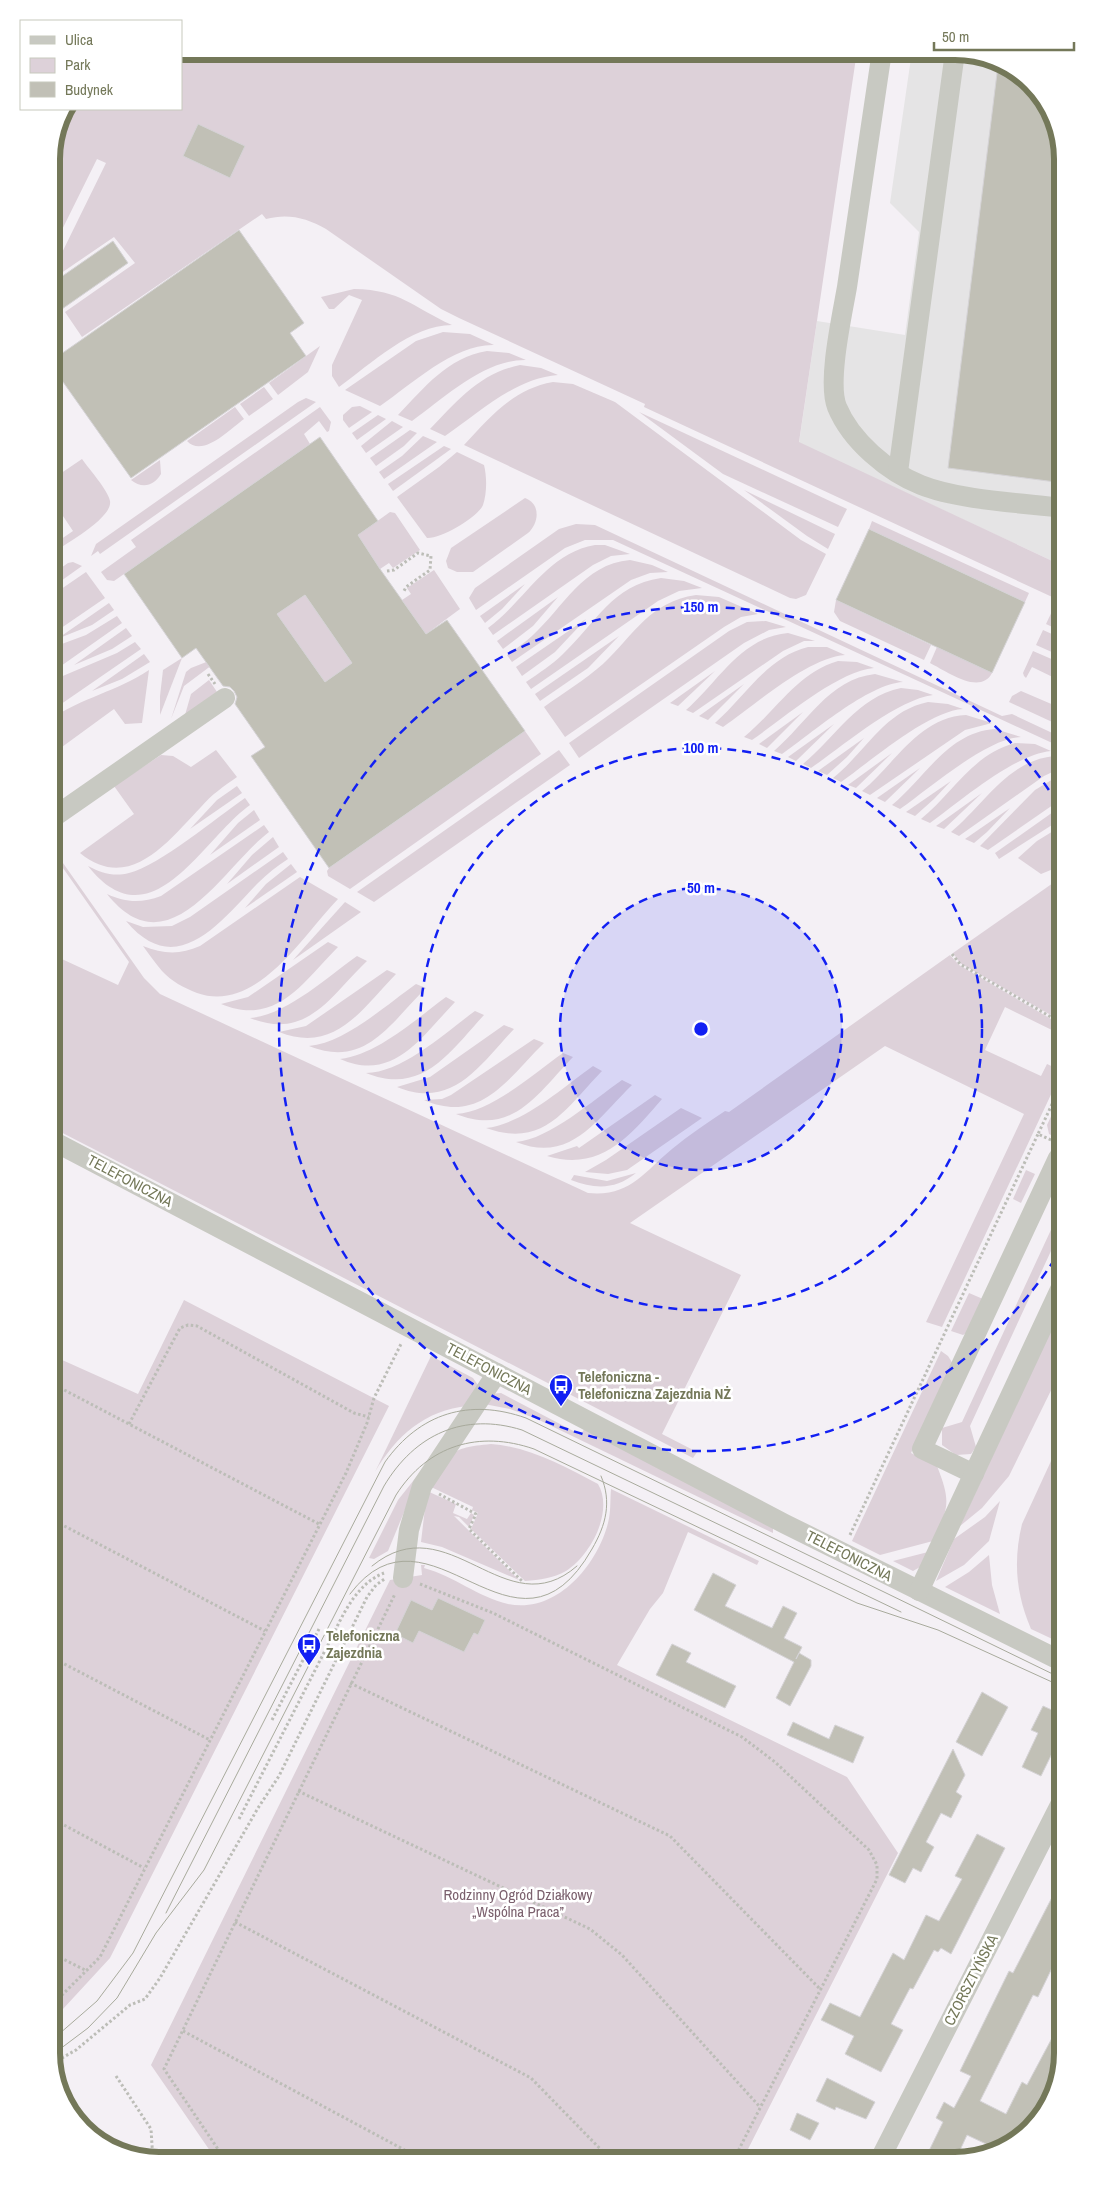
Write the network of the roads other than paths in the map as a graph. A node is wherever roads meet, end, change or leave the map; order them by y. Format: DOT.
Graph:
graph roads {
  1 [pos="881,60"];
  2 [pos="954,60"];
  3 [pos="898,472"];
  4 [pos="1054,507"];
  5 [pos="225,698"];
  6 [pos="60,813"];
  7 [pos="60,1145"];
  8 [pos="1054,1167"];
  9 [pos="1054,1302"];
  10 [pos="497,1373"];
  11 [pos="974,1474"];
  12 [pos="403,1573"];
  13 [pos="919,1591"];
  14 [pos="1054,1658"];
  15 [pos="1054,1817"];
  16 [pos="884,2152"];
  1 -- 3 [label="street"];
  2 -- 3 [label="street"];
  3 -- 4 [label="street"];
  5 -- 6 [label="street"];
  7 -- 10 [label="street, TELEFONICZNA"];
  8 -- 11 [label="street"];
  9 -- 11 [label="street"];
  10 -- 12 [label="street"];
  10 -- 13 [label="street, TELEFONICZNA"];
  11 -- 13 [label="street"];
  13 -- 14 [label="street, TELEFONICZNA"];
  15 -- 16 [label="street, CZORSZTYŃSKA"];
}
